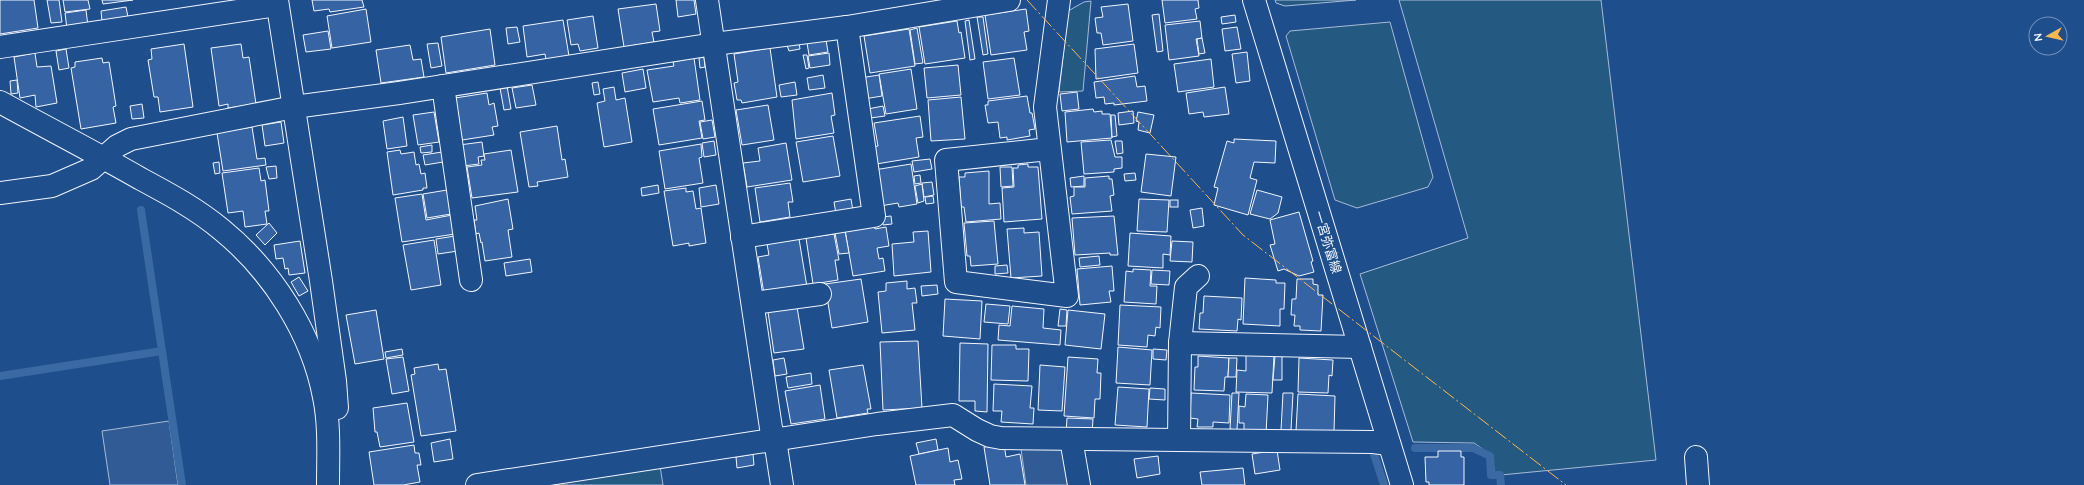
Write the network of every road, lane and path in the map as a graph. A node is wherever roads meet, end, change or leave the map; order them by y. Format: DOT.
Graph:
graph roads {
  1 [pos="707,0"];
  2 [pos="1009,0"];
  3 [pos="1059,0"];
  4 [pos="1254,0"];
  5 [pos="277,3"];
  6 [pos="847,27"];
  7 [pos="714,44"];
  8 [pos="0,47"];
  9 [pos="443,86"];
  10 [pos="0,102"];
  11 [pos="294,107"];
  12 [pos="1050,149"];
  13 [pos="103,157"];
  14 [pos="0,193"];
  15 [pos="742,236"];
  16 [pos="1198,276"];
  17 [pos="471,280"];
  18 [pos="820,294"];
  19 [pos="753,303"];
  20 [pos="1180,343"];
  21 [pos="1360,347"];
  22 [pos="1072,439"];
  23 [pos="775,440"];
  24 [pos="1179,440"];
  25 [pos="1389,444"];
  26 [pos="1696,458"];
  27 [pos="328,485"];
  28 [pos="339,485"];
  29 [pos="477,485"];
  30 [pos="782,485"];
  31 [pos="1079,485"];
  32 [pos="1402,485"];
  33 [pos="1698,485"];
  1 -- 7 [label="street"];
  2 -- 6 [label="street"];
  3 -- 12 [label="street"];
  4 -- 21 [label="street, 一宮弥富線"];
  5 -- 8 [label="street"];
  5 -- 11 [label="street"];
  6 -- 7 [label="street"];
  6 -- 15 [label="street"];
  7 -- 9 [label="street"];
  7 -- 15 [label="street"];
  9 -- 11 [label="street"];
  9 -- 17 [label="street"];
  10 -- 13 [label="street"];
  11 -- 13 [label="street"];
  11 -- 28 [label="street"];
  12 -- 12 [label="street"];
  13 -- 14 [label="street"];
  13 -- 27 [label="street"];
  15 -- 19 [label="street"];
  16 -- 20 [label="street"];
  18 -- 19 [label="street"];
  19 -- 23 [label="street"];
  20 -- 21 [label="street"];
  20 -- 24 [label="street"];
  21 -- 25 [label="street, 一宮弥富線"];
  22 -- 23 [label="street"];
  22 -- 24 [label="street"];
  22 -- 31 [label="street"];
  23 -- 29 [label="street"];
  23 -- 30 [label="street"];
  24 -- 25 [label="street"];
  25 -- 32 [label="street, 一宮弥富線"];
  26 -- 33 [label="street"];
}
